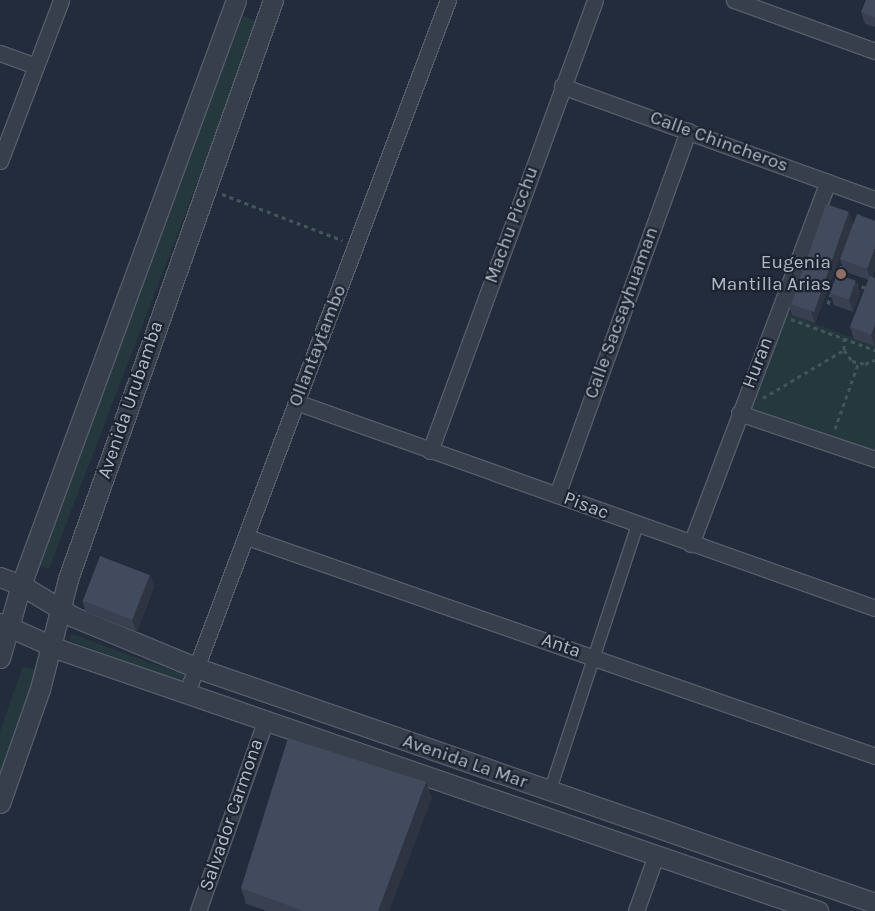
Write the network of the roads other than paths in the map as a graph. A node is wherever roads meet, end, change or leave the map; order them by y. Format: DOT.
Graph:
graph roads {
  1 [pos="61,0"];
  2 [pos="236,0"];
  3 [pos="273,0"];
  4 [pos="448,0"];
  5 [pos="595,0"];
  6 [pos="734,0"];
  7 [pos="875,51"];
  8 [pos="0,52"];
  9 [pos="36,66"];
  10 [pos="562,86"];
  11 [pos="688,132"];
  12 [pos="0,161"];
  13 [pos="828,182"];
  14 [pos="875,199"];
  15 [pos="296,402"];
  16 [pos="739,413"];
  17 [pos="430,451"];
  18 [pos="875,459"];
  19 [pos="557,495"];
  20 [pos="637,525"];
  21 [pos="247,537"];
  22 [pos="691,544"];
  23 [pos="0,577"];
  24 [pos="21,585"];
  25 [pos="875,608"];
  26 [pos="60,609"];
  27 [pos="5,624"];
  28 [pos="50,644"];
  29 [pos="593,657"];
  30 [pos="0,658"];
  31 [pos="197,668"];
  32 [pos="187,692"];
  33 [pos="266,719"];
  34 [pos="875,756"];
  35 [pos="549,792"];
  36 [pos="0,803"];
  37 [pos="656,855"];
  38 [pos="875,903"];
  39 [pos="198,911"];
  40 [pos="636,911"];
  41 [pos="818,911"];
  1 -- 9 [label="street"];
  2 -- 24 [label="street, Avenida Urubamba"];
  3 -- 26 [label="street, Avenida Urubamba"];
  4 -- 15 [label="street, Ollantaytambo"];
  5 -- 10 [label="street, Machu Picchu"];
  6 -- 7 [label="street"];
  8 -- 9 [label="street"];
  9 -- 12 [label="street"];
  10 -- 11 [label="street, Calle Chincheros"];
  10 -- 17 [label="street, Machu Picchu"];
  11 -- 13 [label="street, Calle Chincheros"];
  11 -- 19 [label="street, Calle Sacsayhuaman"];
  13 -- 14 [label="street, Calle Chincheros"];
  13 -- 16 [label="street, Huran"];
  15 -- 17 [label="street, Pisac"];
  15 -- 21 [label="street, Ollantaytambo"];
  16 -- 18 [label="street"];
  16 -- 22 [label="street, Huran"];
  17 -- 19 [label="street, Pisac"];
  19 -- 20 [label="street, Pisac"];
  20 -- 22 [label="street, Pisac"];
  20 -- 29 [label="street"];
  21 -- 29 [label="street, Anta"];
  21 -- 31 [label="street, Ollantaytambo"];
  22 -- 25 [label="street, Pisac"];
  23 -- 24 [label="street, Avenida La Mar"];
  24 -- 26 [label="street, Avenida La Mar"];
  24 -- 27 [label="street, Avenida Urubamba"];
  26 -- 28 [label="street, Avenida Urubamba"];
  26 -- 31 [label="street, Avenida La Mar"];
  27 -- 28 [label="street, Avenida La Mar"];
  27 -- 30 [label="street, Avenida Urubamba"];
  28 -- 32 [label="street, Avenida La Mar"];
  28 -- 36 [label="street, Avenida Urubamba"];
  29 -- 34 [label="street, Anta"];
  29 -- 35 [label="street"];
  31 -- 32 [label="street, Ollantaytambo"];
  31 -- 35 [label="street, Avenida La Mar"];
  32 -- 33 [label="street, Avenida La Mar"];
  33 -- 37 [label="street, Avenida La Mar"];
  33 -- 39 [label="street, Salvador Carmona"];
  35 -- 38 [label="street, Avenida La Mar"];
  37 -- 40 [label="street"];
  37 -- 41 [label="street, Avenida La Mar"];
}
